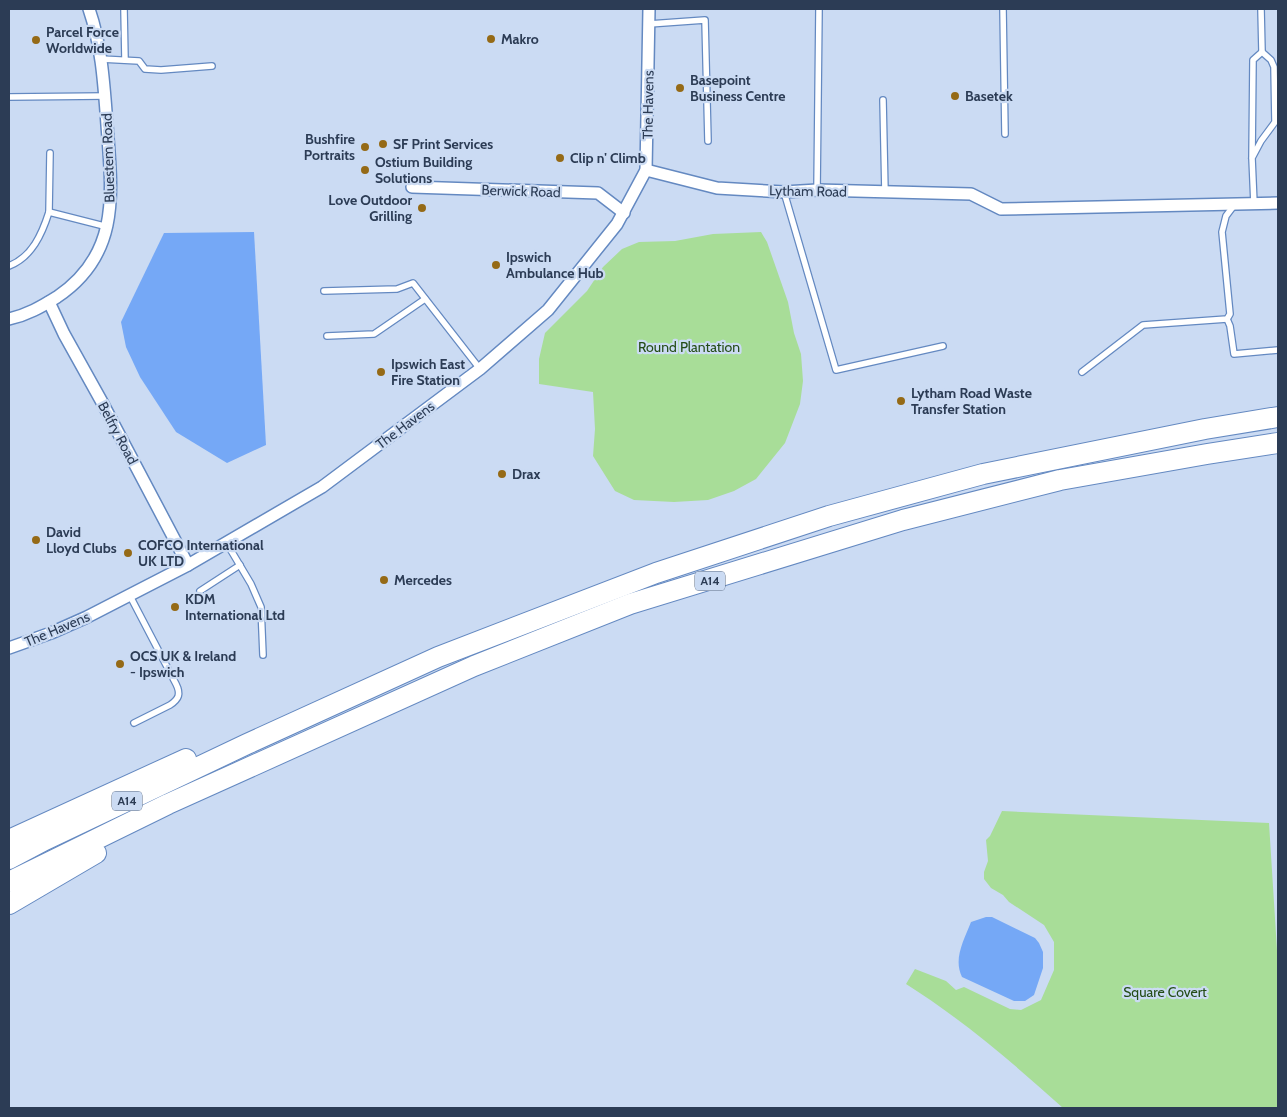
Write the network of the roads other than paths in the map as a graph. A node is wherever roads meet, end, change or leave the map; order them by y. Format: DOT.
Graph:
graph roads {
  1 [pos="88,9"];
  2 [pos="124,9"];
  3 [pos="649,9"];
  4 [pos="819,9"];
  5 [pos="1004,9"];
  6 [pos="1261,9"];
  7 [pos="649,24"];
  8 [pos="1262,52"];
  9 [pos="101,60"];
  10 [pos="125,60"];
  11 [pos="212,66"];
  12 [pos="105,96"];
  13 [pos="9,97"];
  14 [pos="884,100"];
  15 [pos="1005,134"];
  16 [pos="708,141"];
  17 [pos="50,153"];
  18 [pos="1252,158"];
  19 [pos="646,170"];
  20 [pos="412,187"];
  21 [pos="817,190"];
  22 [pos="784,192"];
  23 [pos="885,193"];
  24 [pos="1278,203"];
  25 [pos="1235,204"];
  26 [pos="1254,204"];
  27 [pos="49,212"];
  28 [pos="624,213"];
  29 [pos="108,227"];
  30 [pos="9,266"];
  31 [pos="324,291"];
  32 [pos="425,298"];
  33 [pos="49,302"];
  34 [pos="9,319"];
  35 [pos="1227,319"];
  36 [pos="327,336"];
  37 [pos="943,346"];
  38 [pos="1278,350"];
  39 [pos="480,369"];
  40 [pos="1082,372"];
  41 [pos="1278,417"];
  42 [pos="1278,443"];
  43 [pos="226,542"];
  44 [pos="188,565"];
  45 [pos="240,565"];
  46 [pos="200,591"];
  47 [pos="129,594"];
  48 [pos="9,648"];
  49 [pos="263,655"];
  50 [pos="134,724"];
  51 [pos="247,744"];
  52 [pos="168,804"];
  53 [pos="9,840"];
  54 [pos="9,859"];
  55 [pos="9,882"];
  56 [pos="9,904"];
  1 -- 9 [label="street, Bluestem Road"];
  2 -- 10 [label="lane"];
  3 -- 7 [label="street, The Havens"];
  4 -- 21 [label="lane"];
  5 -- 15 [label="lane"];
  6 -- 8 [label="lane"];
  7 -- 16 [label="lane"];
  7 -- 19 [label="street, The Havens"];
  8 -- 18 [label="lane"];
  8 -- 18 [label="lane"];
  9 -- 10 [label="lane"];
  9 -- 12 [label="street, Bluestem Road"];
  10 -- 11 [label="lane"];
  12 -- 13 [label="lane"];
  12 -- 29 [label="street, Bluestem Road"];
  14 -- 23 [label="lane"];
  17 -- 27 [label="lane"];
  18 -- 26 [label="lane"];
  19 -- 22 [label="street, Lytham Road"];
  19 -- 28 [label="street, The Havens"];
  20 -- 28 [label="street, Berwick Road"];
  21 -- 22 [label="street, Lytham Road"];
  21 -- 23 [label="street, Lytham Road"];
  22 -- 37 [label="lane"];
  23 -- 25 [label="street, Lytham Road"];
  24 -- 26 [label="street"];
  25 -- 26 [label="street"];
  25 -- 35 [label="lane"];
  27 -- 29 [label="lane"];
  27 -- 30 [label="lane"];
  28 -- 39 [label="street, The Havens"];
  29 -- 33 [label="street, Bluestem Road"];
  31 -- 32 [label="lane"];
  32 -- 36 [label="lane"];
  32 -- 39 [label="lane"];
  33 -- 34 [label="street, Bluestem Road"];
  33 -- 44 [label="street, Belfry Road"];
  35 -- 38 [label="lane"];
  35 -- 40 [label="lane"];
  39 -- 43 [label="street, The Havens"];
  41 -- 51 [label="highway, A14"];
  42 -- 52 [label="highway, A14"];
  43 -- 44 [label="street, The Havens"];
  43 -- 45 [label="lane"];
  44 -- 47 [label="street, The Havens"];
  45 -- 46 [label="lane"];
  45 -- 49 [label="lane"];
  47 -- 48 [label="street, The Havens"];
  47 -- 50 [label="lane"];
  51 -- 53 [label="highway, A14"];
  51 -- 54 [label="highway, A14"];
  52 -- 55 [label="highway, A14"];
  52 -- 56 [label="highway, A14"];
}
